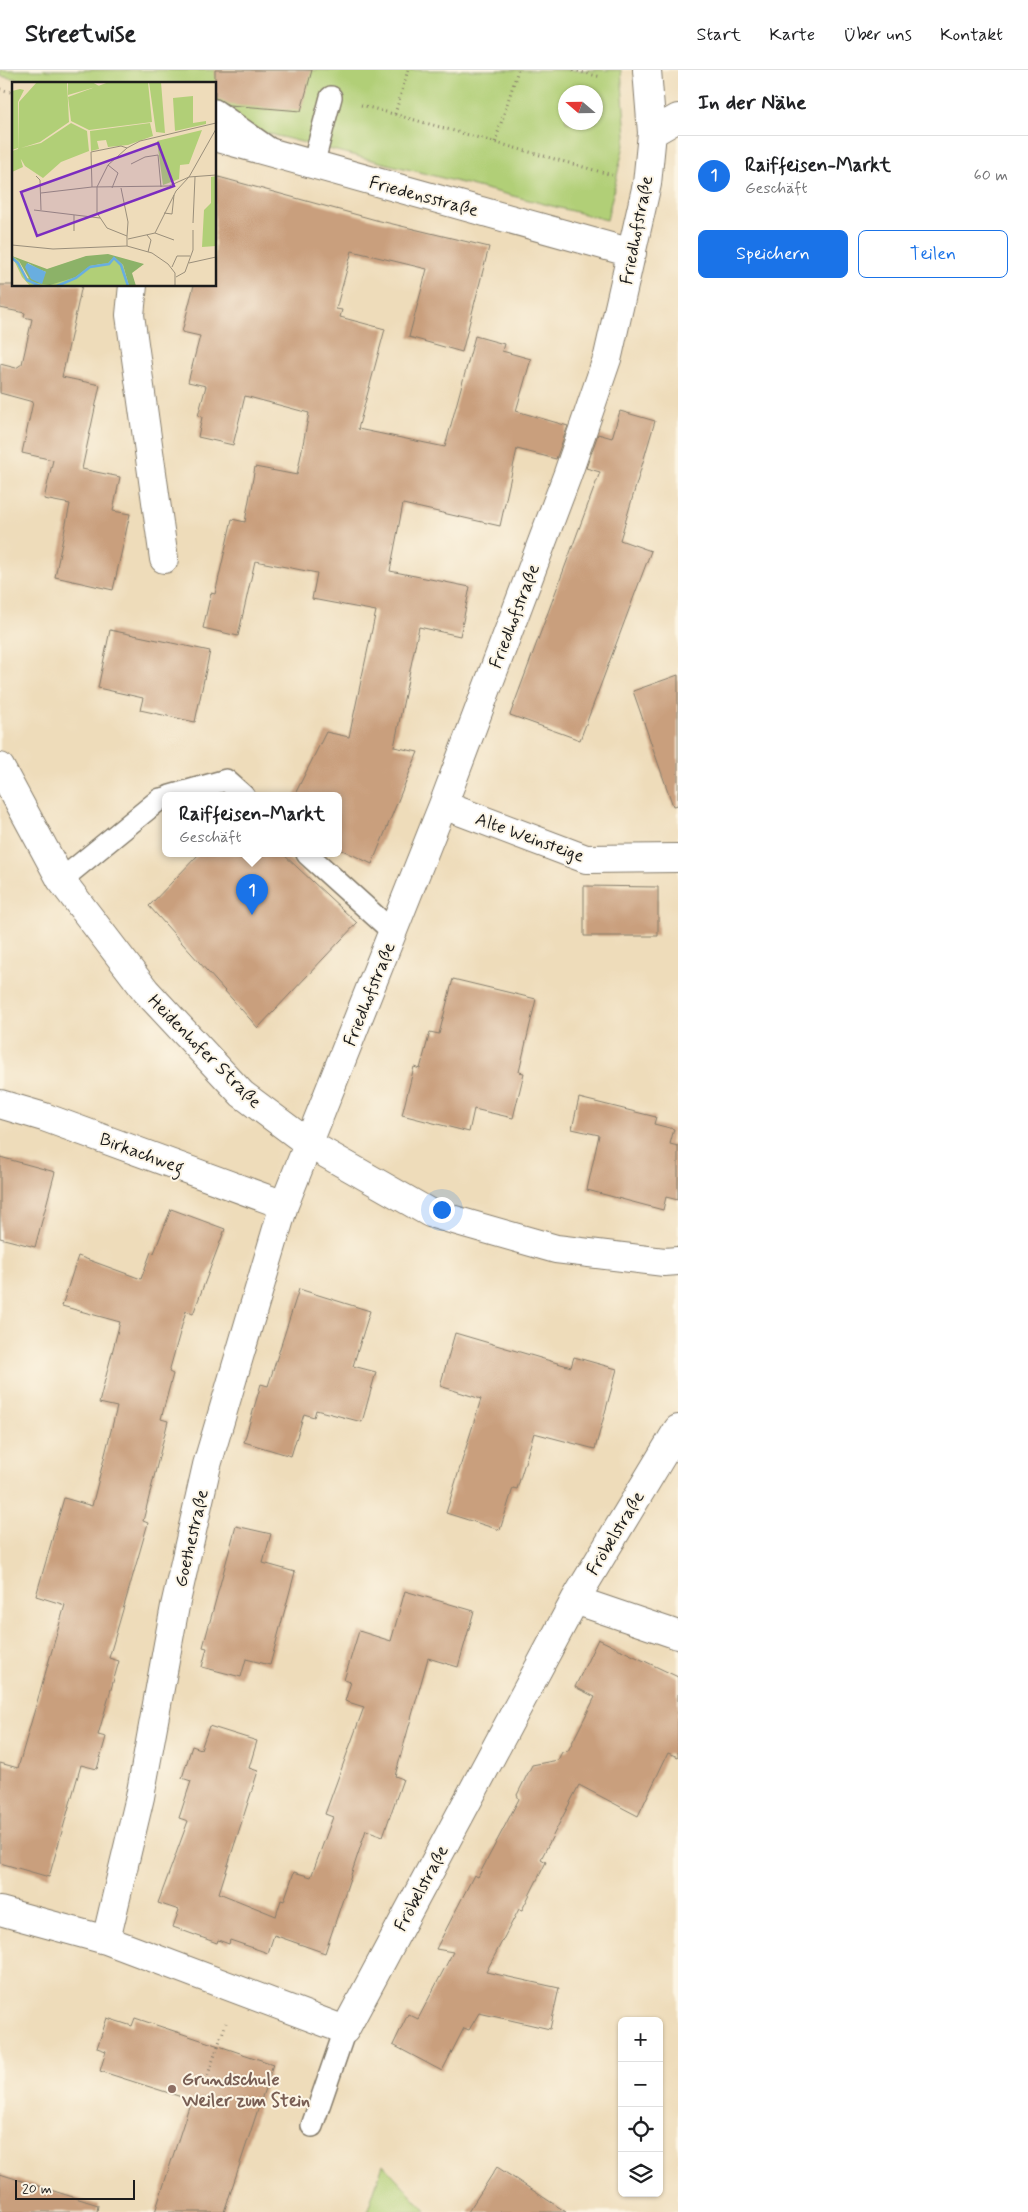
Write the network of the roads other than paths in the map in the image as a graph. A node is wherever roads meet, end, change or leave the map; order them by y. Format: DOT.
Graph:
graph roads {
  1 [pos="648,70"];
  2 [pos="331,97"];
  3 [pos="216,111"];
  4 [pos="678,118"];
  5 [pos="652,133"];
  6 [pos="216,137"];
  7 [pos="277,154"];
  8 [pos="313,165"];
  9 [pos="632,253"];
  10 [pos="133,286"];
  11 [pos="164,559"];
  12 [pos="0,766"];
  13 [pos="184,792"];
  14 [pos="240,792"];
  15 [pos="162,799"];
  16 [pos="443,805"];
  17 [pos="310,857"];
  18 [pos="678,858"];
  19 [pos="61,880"];
  20 [pos="393,932"];
  21 [pos="0,1104"];
  22 [pos="309,1144"];
  23 [pos="284,1205"];
  24 [pos="678,1261"];
  25 [pos="678,1429"];
  26 [pos="575,1600"];
  27 [pos="678,1636"];
  28 [pos="0,1911"];
  29 [pos="106,1940"];
  30 [pos="345,2030"];
  31 [pos="312,2126"];
  1 -- 5 [label="street, Friedhofstraße"];
  2 -- 8 [label="lane"];
  3 -- 7 [label="lane"];
  4 -- 5 [label="street"];
  5 -- 9 [label="street, Friedhofstraße"];
  6 -- 7 [label="street, Friedensstraße"];
  7 -- 8 [label="street, Friedensstraße"];
  8 -- 9 [label="street, Friedensstraße"];
  9 -- 16 [label="street, Friedhofstraße"];
  10 -- 11 [label="street"];
  12 -- 19 [label="street, Heidenhofer Straße"];
  13 -- 14 [label="lane"];
  15 -- 19 [label="lane"];
  16 -- 18 [label="street, Alte Weinsteige"];
  16 -- 20 [label="street, Friedhofstraße"];
  17 -- 20 [label="lane"];
  19 -- 22 [label="street, Heidenhofer Straße"];
  20 -- 22 [label="street, Friedhofstraße"];
  21 -- 23 [label="street, Birkachweg"];
  22 -- 23 [label="street, Goethestraße"];
  22 -- 24 [label="street, Heidenhofer Straße"];
  23 -- 29 [label="street, Goethestraße"];
  25 -- 26 [label="street, Fröbelstraße"];
  26 -- 27 [label="street"];
  26 -- 30 [label="street, Fröbelstraße"];
  28 -- 29 [label="street"];
  29 -- 30 [label="street"];
  30 -- 31 [label="lane"];
}
